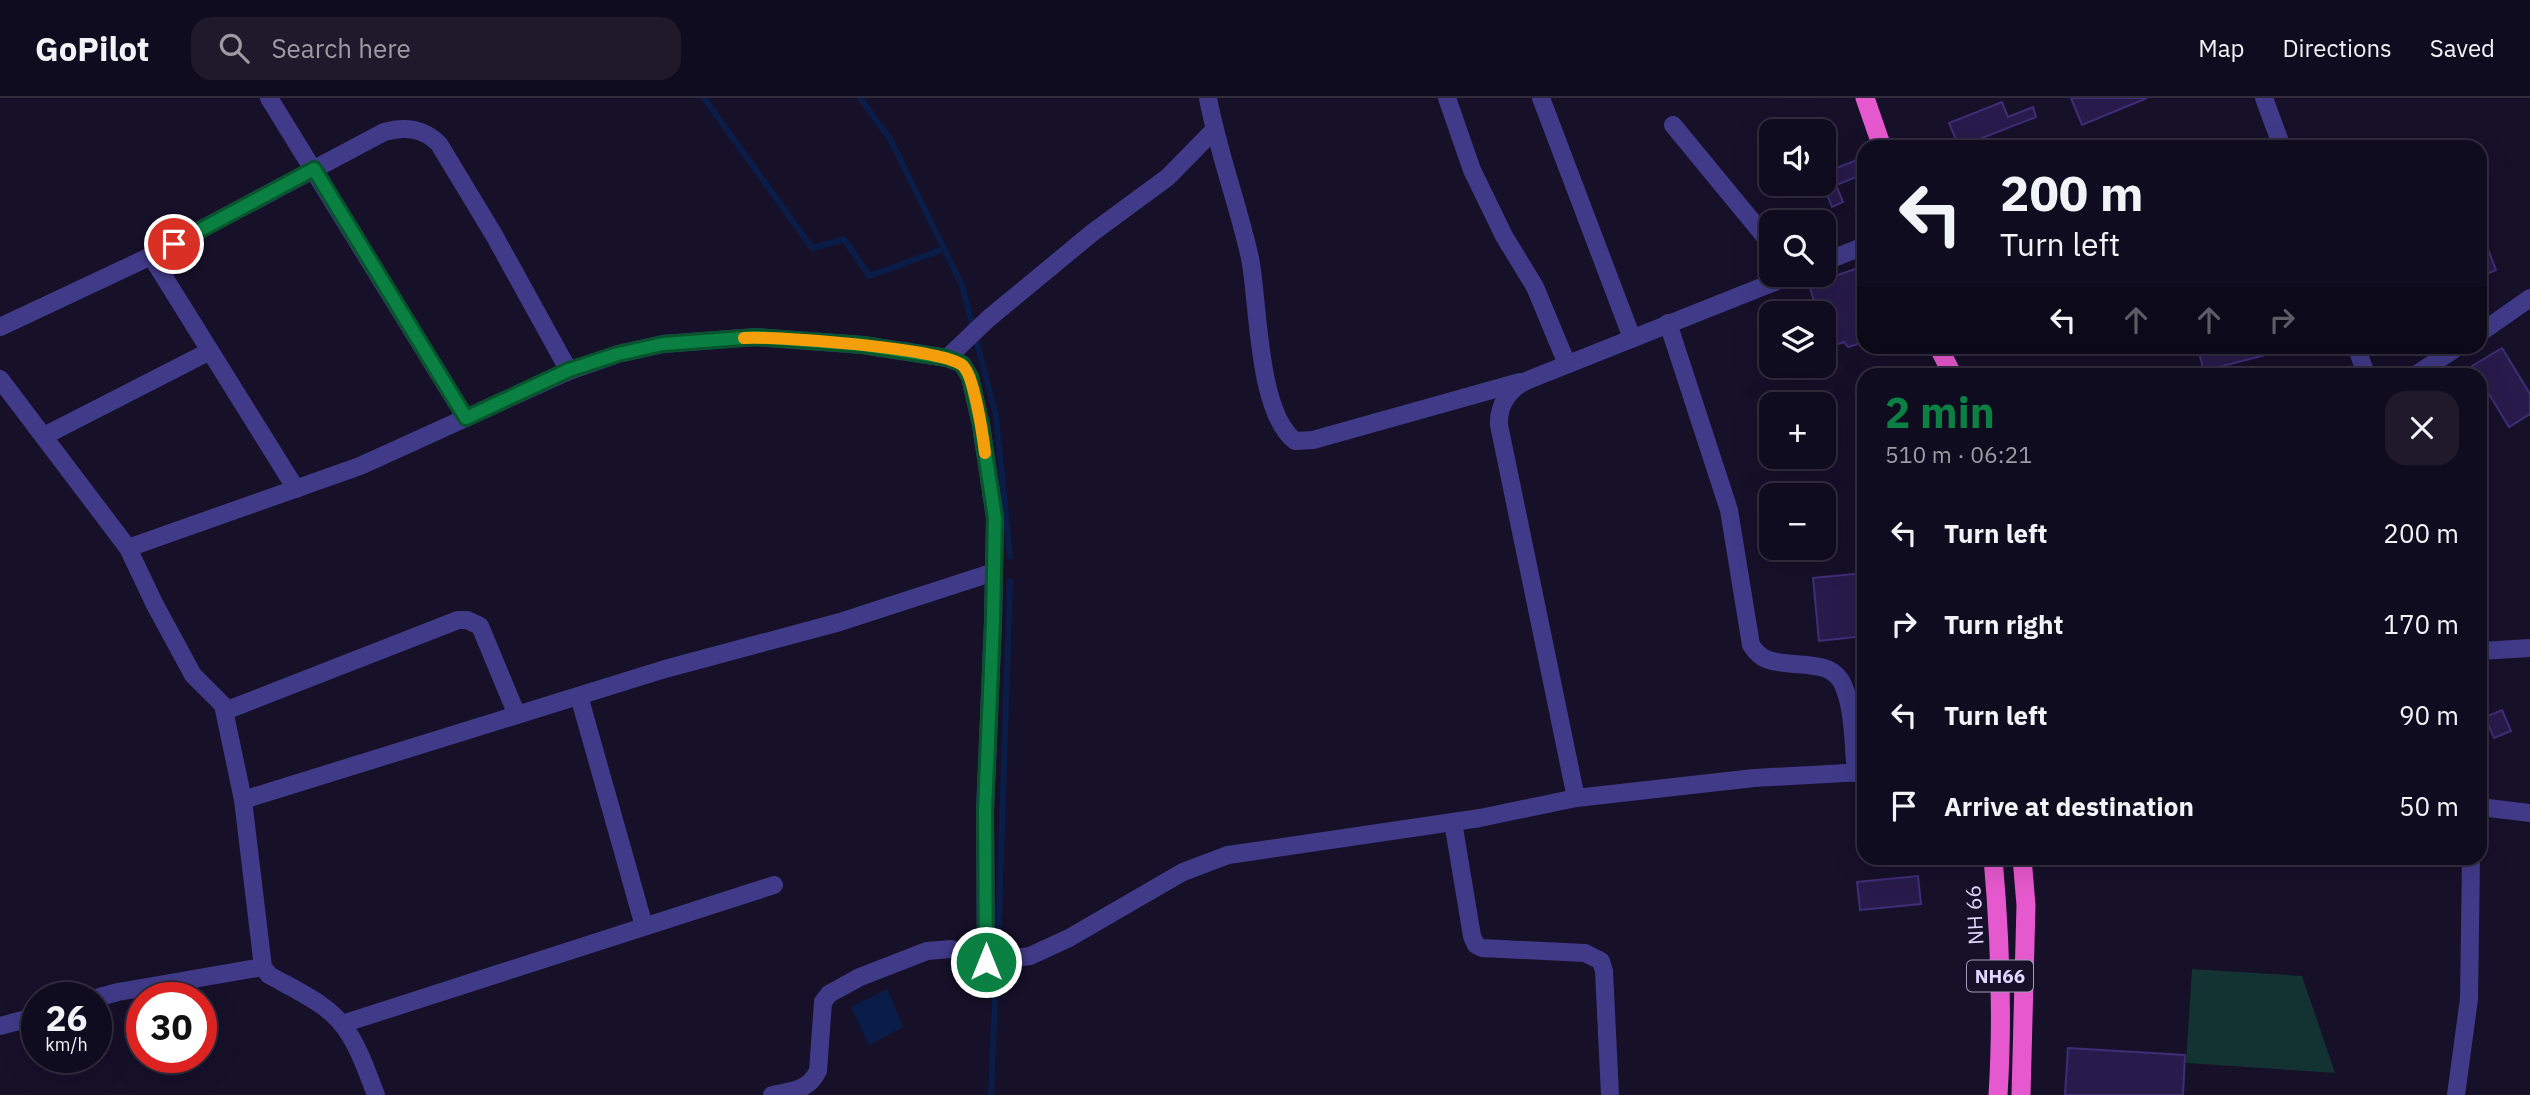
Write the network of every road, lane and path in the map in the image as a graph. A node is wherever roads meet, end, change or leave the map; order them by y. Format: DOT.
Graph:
graph roads {
  1 [pos="269,98"];
  2 [pos="1208,98"];
  3 [pos="1447,98"];
  4 [pos="1541,98"];
  5 [pos="1864,98"];
  6 [pos="2264,98"];
  7 [pos="1673,125"];
  8 [pos="1215,129"];
  9 [pos="1879,140"];
  10 [pos="2279,140"];
  11 [pos="314,169"];
  12 [pos="1759,229"];
  13 [pos="1857,249"];
  14 [pos="151,256"];
  15 [pos="1836,257"];
  16 [pos="1761,287"];
  17 [pos="2530,298"];
  18 [pos="1668,323"];
  19 [pos="0,327"];
  20 [pos="2487,328"];
  21 [pos="1632,338"];
  22 [pos="210,351"];
  23 [pos="2447,354"];
  24 [pos="947,358"];
  25 [pos="1567,364"];
  26 [pos="2426,368"];
  27 [pos="569,370"];
  28 [pos="0,379"];
  29 [pos="1526,381"];
  30 [pos="466,418"];
  31 [pos="44,436"];
  32 [pos="296,489"];
  33 [pos="128,548"];
  34 [pos="994,572"];
  35 [pos="2530,648"];
  36 [pos="2487,651"];
  37 [pos="579,696"];
  38 [pos="225,711"];
  39 [pos="517,715"];
  40 [pos="1857,755"];
  41 [pos="1857,773"];
  42 [pos="1576,798"];
  43 [pos="243,800"];
  44 [pos="2487,808"];
  45 [pos="2530,813"];
  46 [pos="1453,822"];
  47 [pos="1994,865"];
  48 [pos="2023,865"];
  49 [pos="2471,865"];
  50 [pos="774,885"];
  51 [pos="644,926"];
  52 [pos="986,962"];
  53 [pos="263,967"];
  54 [pos="112,994"];
  55 [pos="21,1020"];
  56 [pos="342,1024"];
  57 [pos="0,1026"];
  58 [pos="376,1095"];
  59 [pos="772,1095"];
  60 [pos="1610,1095"];
  61 [pos="1998,1095"];
  62 [pos="2021,1095"];
  63 [pos="2456,1095"];
  1 -- 11 [label="street"];
  2 -- 8 [label="street"];
  3 -- 25 [label="street"];
  4 -- 21 [label="street"];
  5 -- 9 [label="highway"];
  6 -- 10 [label="street"];
  7 -- 12 [label="street"];
  8 -- 24 [label="street"];
  8 -- 29 [label="street"];
  11 -- 14 [label="street"];
  11 -- 27 [label="street"];
  11 -- 30 [label="street"];
  13 -- 15 [label="street"];
  14 -- 19 [label="street"];
  14 -- 22 [label="street"];
  16 -- 18 [label="street"];
  17 -- 20 [label="street"];
  18 -- 21 [label="street"];
  18 -- 40 [label="street"];
  21 -- 25 [label="street"];
  22 -- 31 [label="street"];
  22 -- 32 [label="street"];
  23 -- 26 [label="street"];
  24 -- 27 [label="street"];
  24 -- 34 [label="street"];
  25 -- 29 [label="street"];
  27 -- 30 [label="street"];
  28 -- 31 [label="street"];
  29 -- 42 [label="street"];
  30 -- 32 [label="street"];
  31 -- 33 [label="street"];
  32 -- 33 [label="street"];
  33 -- 38 [label="street"];
  34 -- 37 [label="street"];
  34 -- 52 [label="street"];
  35 -- 36 [label="street"];
  37 -- 39 [label="street"];
  37 -- 51 [label="street"];
  38 -- 39 [label="street"];
  38 -- 43 [label="street"];
  39 -- 43 [label="street"];
  41 -- 42 [label="street"];
  42 -- 46 [label="street"];
  43 -- 53 [label="street"];
  44 -- 45 [label="street"];
  46 -- 52 [label="street"];
  46 -- 60 [label="street"];
  47 -- 61 [label="highway, NH 66 / NH66"];
  48 -- 62 [label="highway, NH66"];
  49 -- 63 [label="street"];
  50 -- 51 [label="street"];
  51 -- 56 [label="street"];
  52 -- 59 [label="street"];
  53 -- 54 [label="street"];
  53 -- 56 [label="street"];
  55 -- 57 [label="street"];
  56 -- 58 [label="street"];
}
